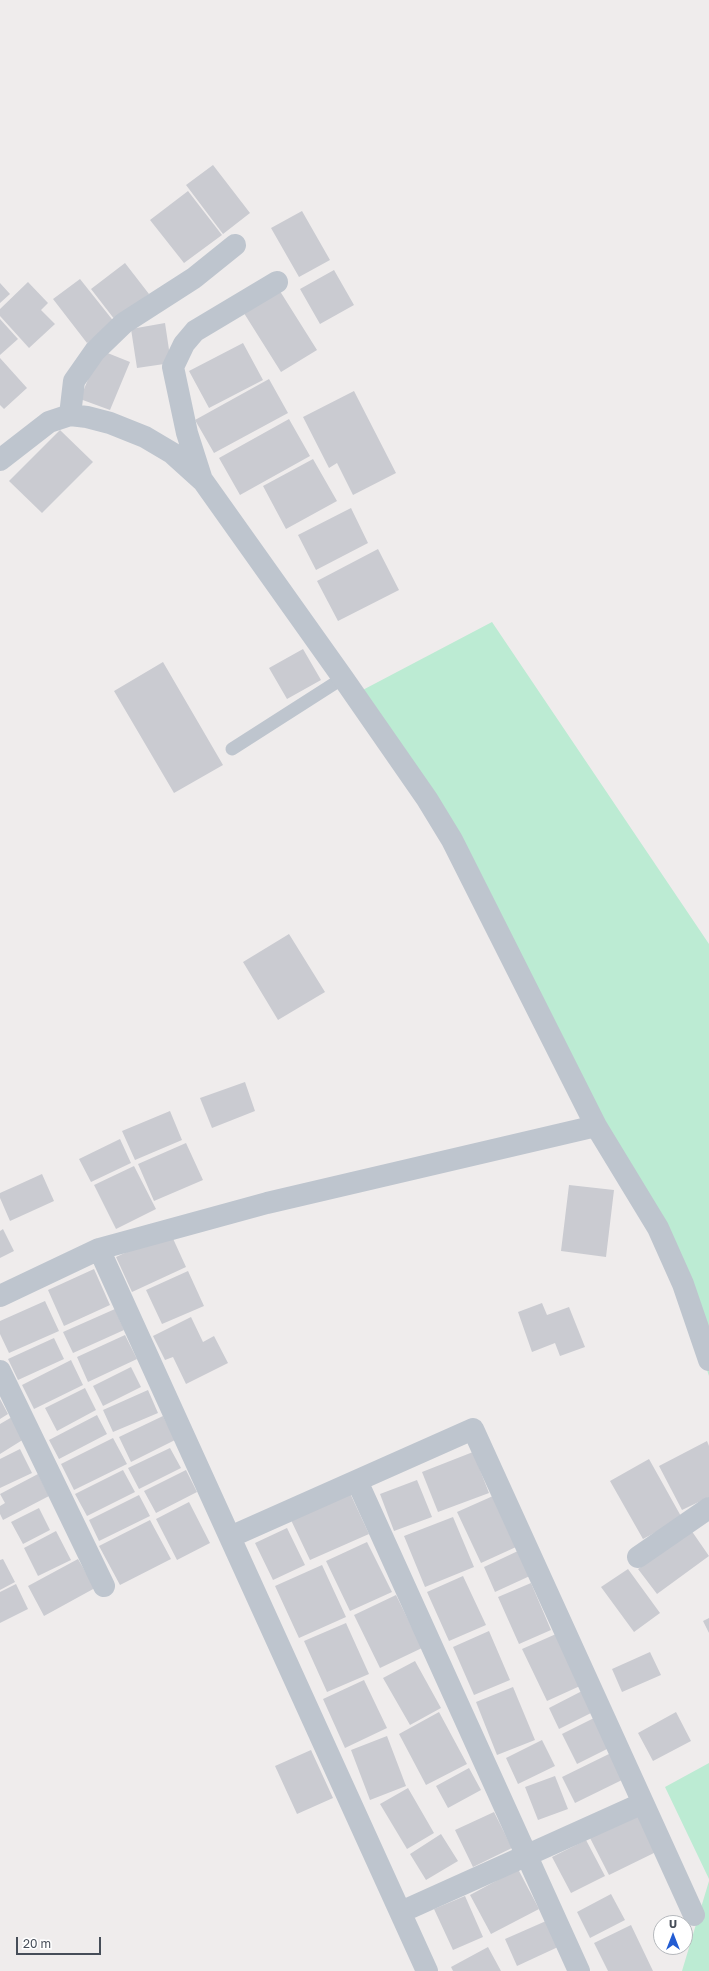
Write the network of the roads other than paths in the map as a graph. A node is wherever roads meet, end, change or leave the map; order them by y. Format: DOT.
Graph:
graph roads {
  1 [pos="236,245"];
  2 [pos="277,282"];
  3 [pos="70,415"];
  4 [pos="0,460"];
  5 [pos="203,481"];
  6 [pos="343,678"];
  7 [pos="232,749"];
  8 [pos="596,1126"];
  9 [pos="99,1248"];
  10 [pos="0,1296"];
  11 [pos="709,1360"];
  12 [pos="0,1371"];
  13 [pos="357,1481"];
  14 [pos="709,1508"];
  15 [pos="230,1537"];
  16 [pos="638,1557"];
  17 [pos="104,1586"];
  18 [pos="643,1804"];
  19 [pos="527,1856"];
  20 [pos="401,1912"];
  21 [pos="694,1916"];
  22 [pos="427,1971"];
  23 [pos="579,1971"];
  1 -- 3 [label="street"];
  2 -- 5 [label="street"];
  3 -- 4 [label="street"];
  3 -- 5 [label="street"];
  5 -- 6 [label="street"];
  6 -- 7 [label="lane"];
  6 -- 8 [label="street"];
  8 -- 9 [label="street"];
  8 -- 11 [label="street"];
  9 -- 10 [label="street"];
  9 -- 15 [label="street"];
  12 -- 17 [label="street"];
  13 -- 15 [label="street"];
  13 -- 18 [label="street"];
  13 -- 19 [label="street"];
  14 -- 16 [label="street"];
  15 -- 20 [label="street"];
  18 -- 19 [label="street"];
  18 -- 21 [label="street"];
  19 -- 20 [label="street"];
  19 -- 23 [label="street"];
  20 -- 22 [label="street"];
}
